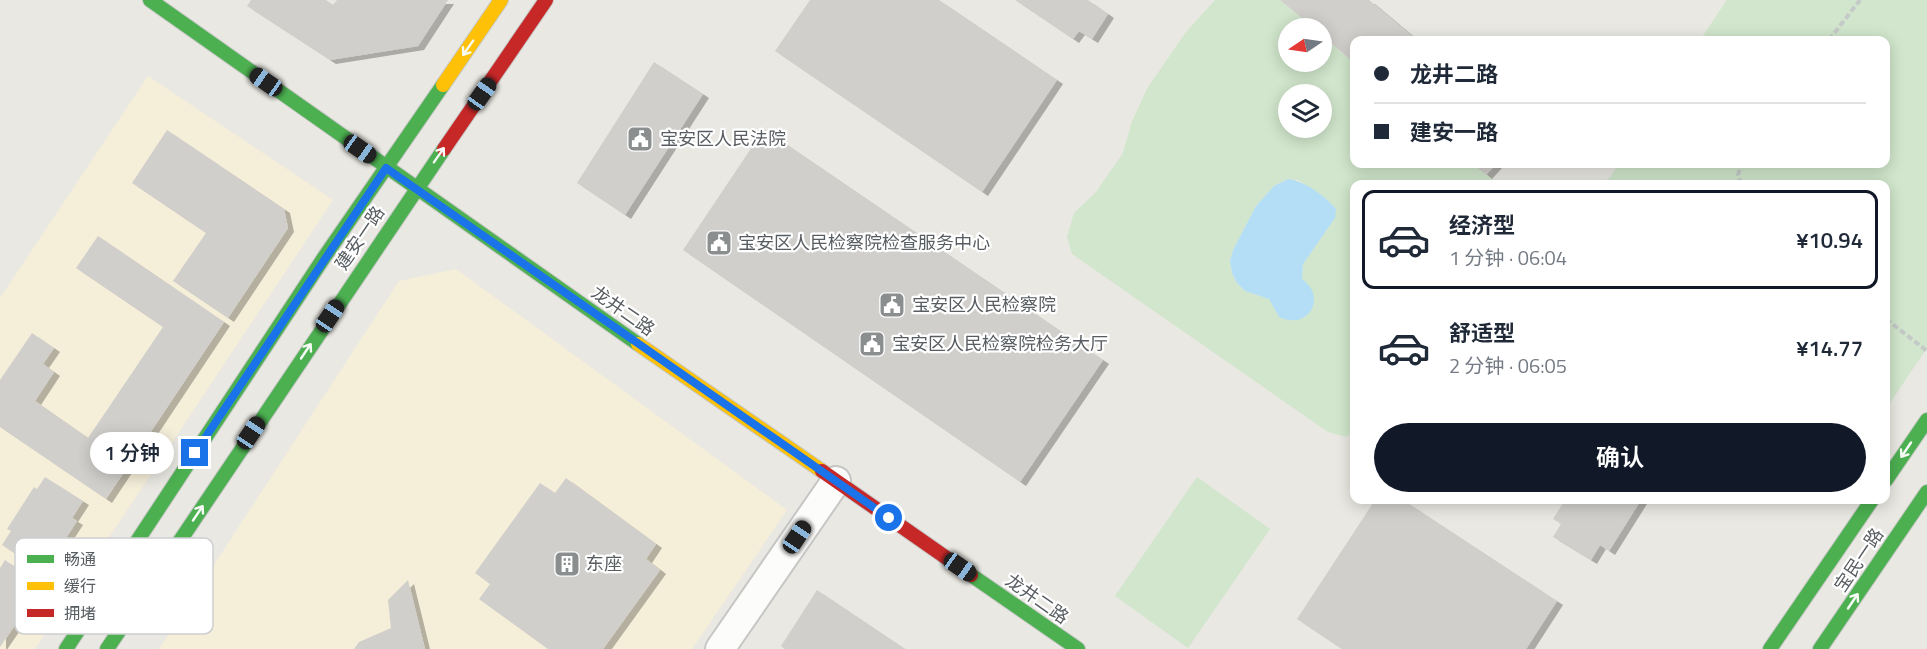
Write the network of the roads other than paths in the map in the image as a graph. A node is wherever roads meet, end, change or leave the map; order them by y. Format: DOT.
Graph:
graph roads {
  1 [pos="150,0"];
  2 [pos="501,0"];
  3 [pos="546,0"];
  4 [pos="386,168"];
  5 [pos="416,189"];
  6 [pos="1927,420"];
  7 [pos="1890,474"];
  8 [pos="836,481"];
  9 [pos="1927,492"];
  10 [pos="1869,504"];
  11 [pos="140,538"];
  12 [pos="182,538"];
  13 [pos="76,634"];
  14 [pos="117,634"];
  15 [pos="66,649"];
  16 [pos="107,649"];
  17 [pos="720,649"];
  18 [pos="1078,649"];
  19 [pos="1770,649"];
  20 [pos="1820,649"];
  1 -- 4 [label="main road, 龙井二路"];
  2 -- 4 [label="main road, 建安一路, one-way"];
  5 -- 3 [label="main road, 建安一路, one-way"];
  4 -- 5 [label="main road, 龙井二路"];
  4 -- 11 [label="main road, 建安一路"];
  5 -- 8 [label="main road, 龙井二路"];
  12 -- 5 [label="main road, 建安一路, one-way"];
  6 -- 7 [label="main road, one-way"];
  8 -- 17 [label="street"];
  8 -- 18 [label="main road, 龙井二路"];
  20 -- 9 [label="main road, 宝民一路, one-way"];
  10 -- 19 [label="main road, 宝民一路"];
  13 -- 15 [label="main road, 建安一路"];
  16 -- 14 [label="main road, 建安一路, one-way"];
}
